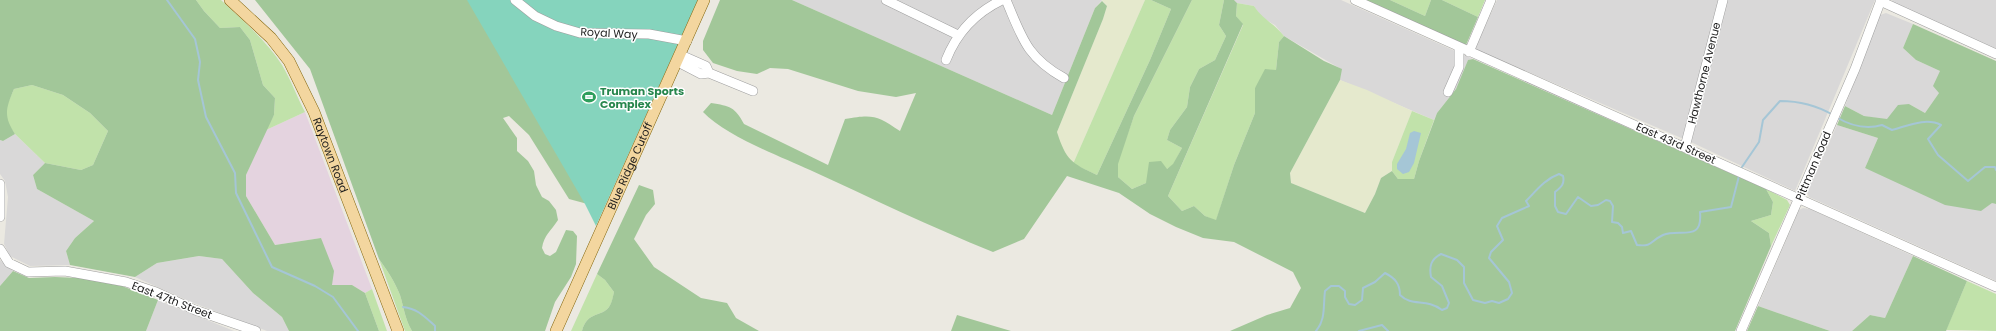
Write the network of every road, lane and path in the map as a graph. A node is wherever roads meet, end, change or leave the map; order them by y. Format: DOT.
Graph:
graph roads {
  1 [pos="230,0"];
  2 [pos="515,0"];
  3 [pos="704,0"];
  4 [pos="886,0"];
  5 [pos="1002,0"];
  6 [pos="1006,0"];
  7 [pos="1355,0"];
  8 [pos="1491,0"];
  9 [pos="1723,0"];
  10 [pos="1880,0"];
  11 [pos="958,35"];
  12 [pos="687,41"];
  13 [pos="1459,47"];
  14 [pos="1469,52"];
  15 [pos="1996,54"];
  16 [pos="679,59"];
  17 [pos="946,60"];
  18 [pos="1064,78"];
  19 [pos="753,91"];
  20 [pos="1448,92"];
  21 [pos="1685,147"];
  22 [pos="0,184"];
  23 [pos="1799,198"];
  24 [pos="0,217"];
  25 [pos="0,249"];
  26 [pos="1996,286"];
  27 [pos="256,331"];
  28 [pos="398,331"];
  29 [pos="556,331"];
  30 [pos="1741,331"];
  1 -- 28 [label="main road, Raytown Road"];
  2 -- 12 [label="street, Royal Way"];
  3 -- 12 [label="main road, Blue Ridge Cutoff"];
  4 -- 11 [label="street"];
  5 -- 11 [label="street"];
  6 -- 18 [label="street"];
  7 -- 13 [label="street, East 43rd Street"];
  8 -- 14 [label="street"];
  9 -- 21 [label="street, Hawthorne Avenue"];
  10 -- 15 [label="street"];
  10 -- 23 [label="street, Pittman Road"];
  11 -- 17 [label="street"];
  12 -- 16 [label="main road, Blue Ridge Cutoff"];
  13 -- 14 [label="street, East 43rd Street"];
  13 -- 20 [label="street"];
  14 -- 21 [label="street, East 43rd Street"];
  16 -- 19 [label="street"];
  16 -- 29 [label="main road, Blue Ridge Cutoff"];
  21 -- 23 [label="street, East 43rd Street"];
  22 -- 24 [label="street"];
  23 -- 26 [label="street, East 43rd Street"];
  23 -- 30 [label="street, Pittman Road"];
  25 -- 27 [label="street, East 47th Street"];
}
